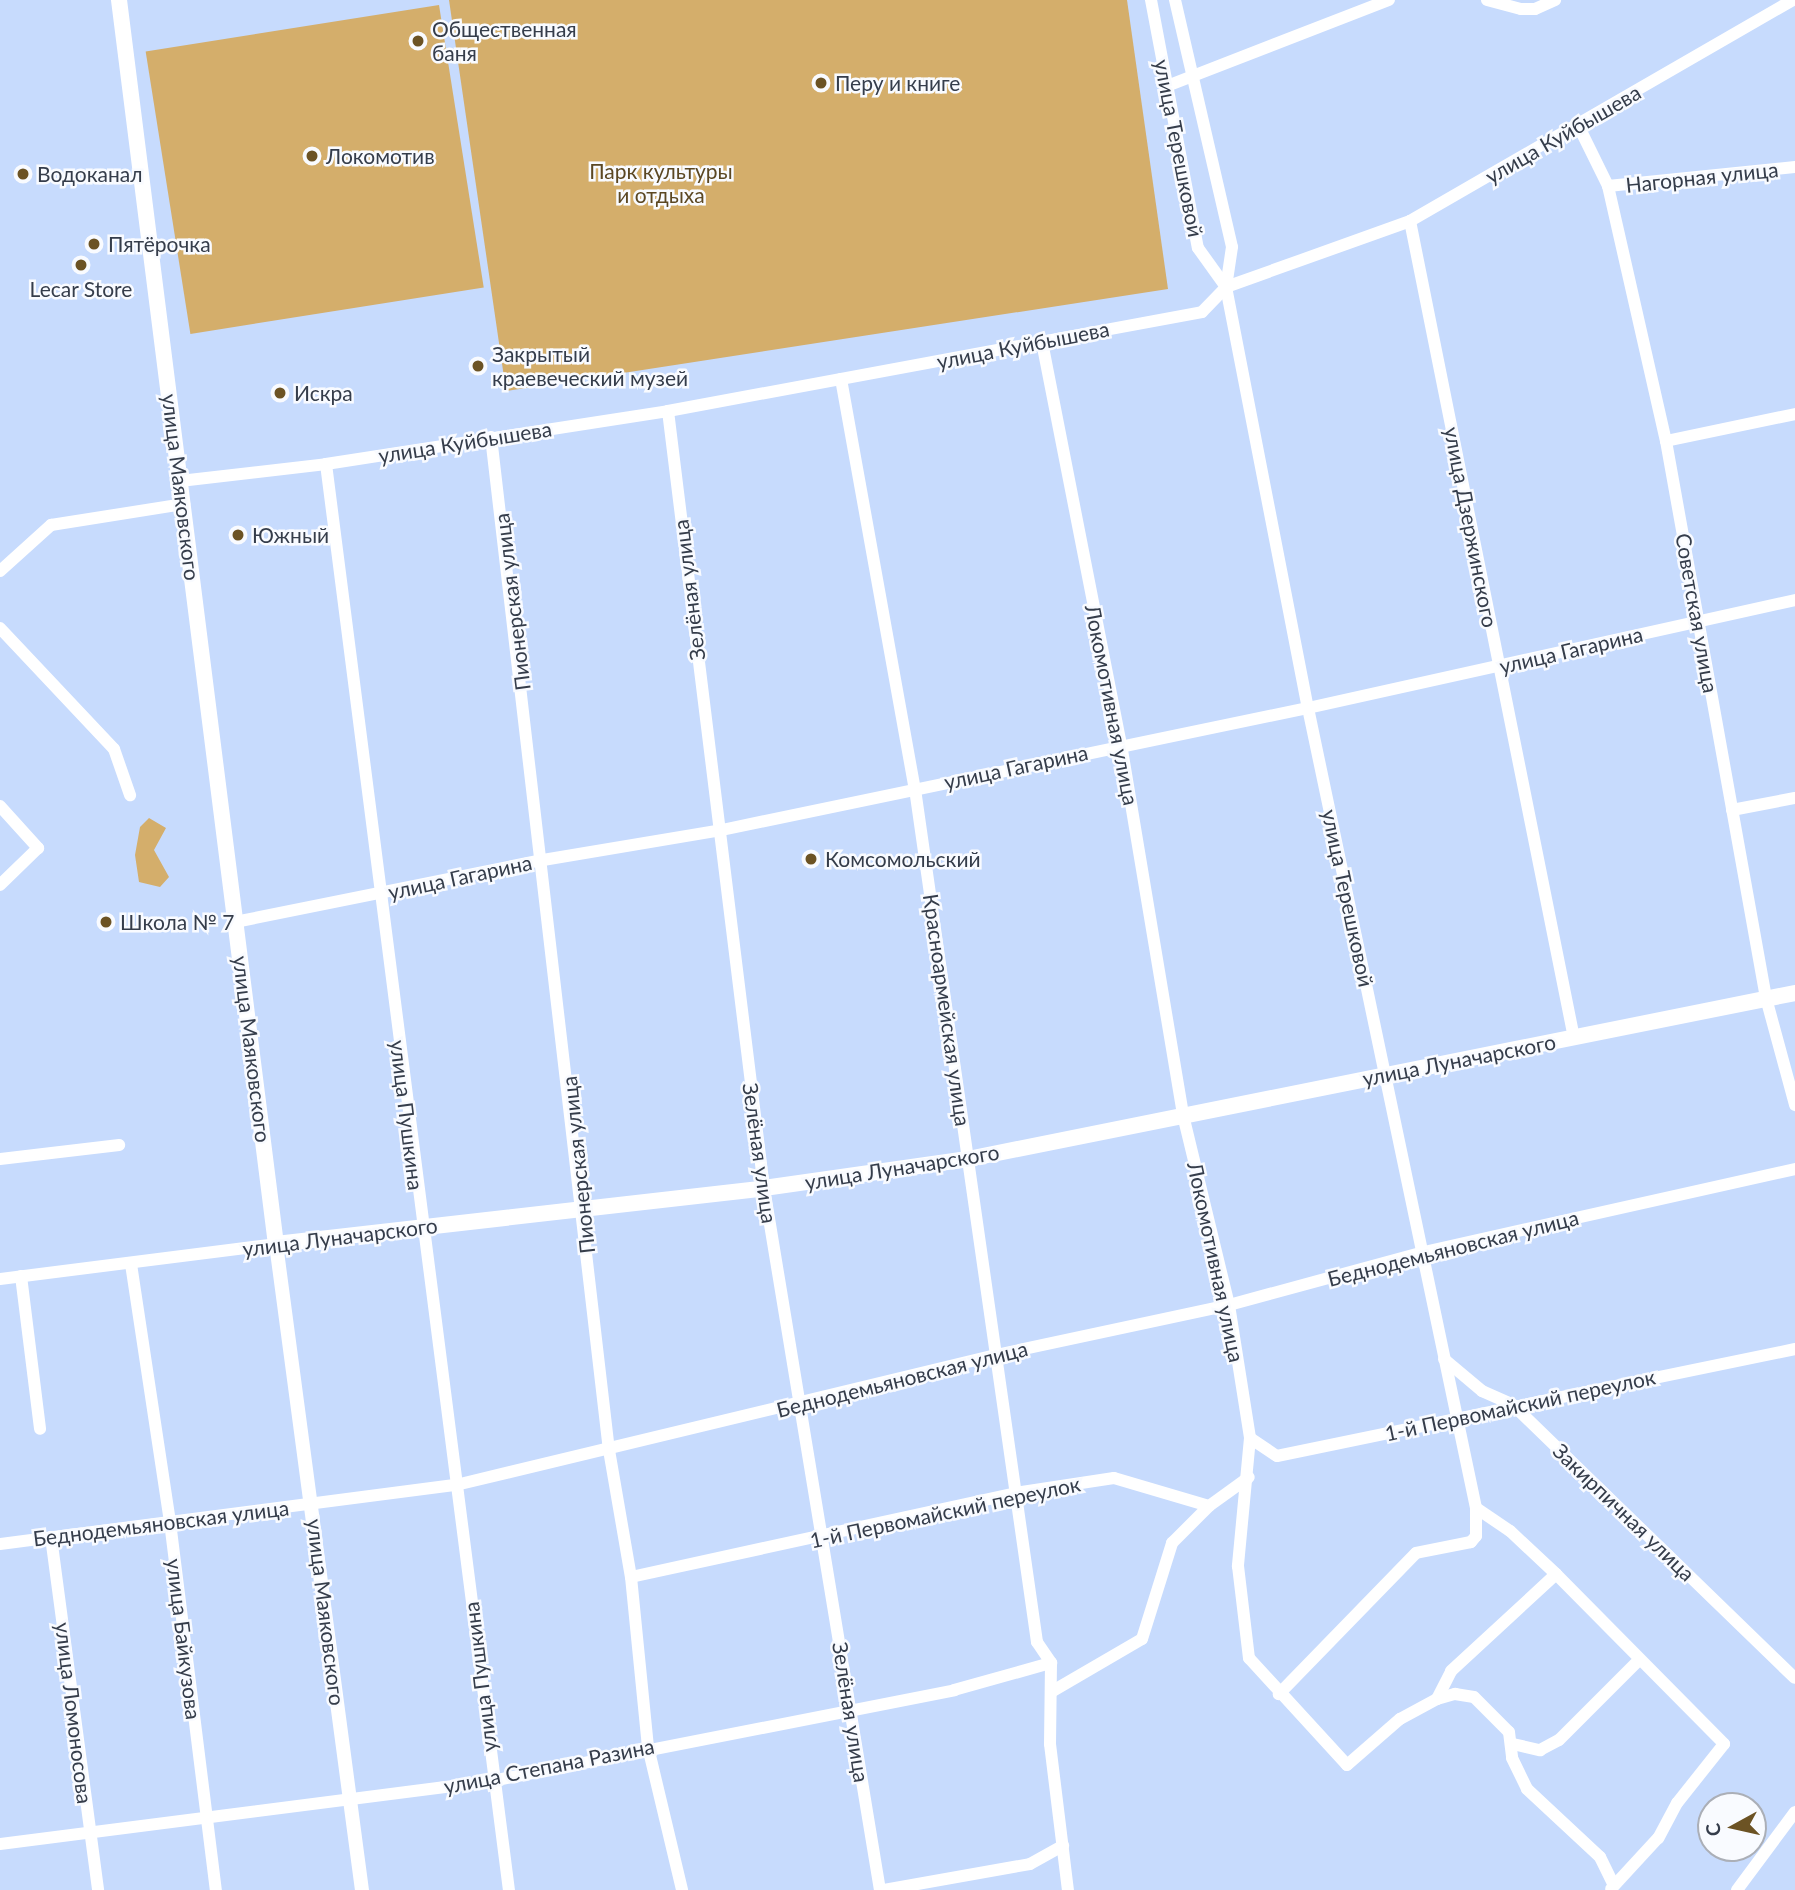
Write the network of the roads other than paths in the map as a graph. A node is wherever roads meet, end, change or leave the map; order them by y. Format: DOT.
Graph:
graph roads {
  1 [pos="119,0"];
  2 [pos="1151,0"];
  3 [pos="1175,0"];
  4 [pos="1389,0"];
  5 [pos="1487,0"];
  6 [pos="1555,0"];
  7 [pos="1793,0"];
  8 [pos="1192,78"];
  9 [pos="1167,86"];
  10 [pos="1579,127"];
  11 [pos="1795,167"];
  12 [pos="1608,186"];
  13 [pos="1410,221"];
  14 [pos="1226,287"];
  15 [pos="1042,342"];
  16 [pos="841,379"];
  17 [pos="667,411"];
  18 [pos="1795,414"];
  19 [pos="491,437"];
  20 [pos="1666,441"];
  21 [pos="326,464"];
  22 [pos="180,481"];
  23 [pos="184,504"];
  24 [pos="0,570"];
  25 [pos="1795,600"];
  26 [pos="1700,621"];
  27 [pos="0,628"];
  28 [pos="1499,666"];
  29 [pos="1308,708"];
  30 [pos="1121,744"];
  31 [pos="915,789"];
  32 [pos="130,795"];
  33 [pos="1795,798"];
  34 [pos="0,806"];
  35 [pos="1732,810"];
  36 [pos="717,831"];
  37 [pos="543,860"];
  38 [pos="0,886"];
  39 [pos="379,894"];
  40 [pos="235,922"];
  41 [pos="1795,993"];
  42 [pos="1766,998"];
  43 [pos="1574,1038"];
  44 [pos="1385,1074"];
  45 [pos="1795,1105"];
  46 [pos="1183,1115"];
  47 [pos="119,1144"];
  48 [pos="0,1158"];
  49 [pos="968,1159"];
  50 [pos="1795,1169"];
  51 [pos="764,1188"];
  52 [pos="584,1208"];
  53 [pos="421,1226"];
  54 [pos="276,1244"];
  55 [pos="1424,1252"];
  56 [pos="131,1264"];
  57 [pos="21,1276"];
  58 [pos="0,1279"];
  59 [pos="1229,1305"];
  60 [pos="1795,1349"];
  61 [pos="996,1354"];
  62 [pos="1444,1359"];
  63 [pos="802,1404"];
  64 [pos="1513,1405"];
  65 [pos="1455,1417"];
  66 [pos="40,1429"];
  67 [pos="1250,1438"];
  68 [pos="609,1450"];
  69 [pos="1249,1476"];
  70 [pos="456,1485"];
  71 [pos="1015,1493"];
  72 [pos="313,1504"];
  73 [pos="1209,1506"];
  74 [pos="1476,1508"];
  75 [pos="170,1522"];
  76 [pos="51,1537"];
  77 [pos="824,1538"];
  78 [pos="0,1544"];
  79 [pos="1556,1574"];
  80 [pos="631,1577"];
  81 [pos="1638,1661"];
  82 [pos="1051,1663"];
  83 [pos="1795,1678"];
  84 [pos="1051,1692"];
  85 [pos="1279,1694"];
  86 [pos="1437,1699"];
  87 [pos="850,1709"];
  88 [pos="1513,1744"];
  89 [pos="648,1747"];
  90 [pos="492,1782"];
  91 [pos="350,1798"];
  92 [pos="1795,1812"];
  93 [pos="206,1816"];
  94 [pos="89,1832"];
  95 [pos="0,1844"];
  96 [pos="1063,1846"];
  97 [pos="1612,1887"];
  98 [pos="98,1890"];
  99 [pos="216,1890"];
  100 [pos="362,1890"];
  101 [pos="509,1890"];
  102 [pos="682,1890"];
  103 [pos="882,1890"];
  104 [pos="1068,1890"];
  105 [pos="1737,1890"];
  1 -- 22 [label="main road, улица Маяковского"];
  2 -- 9 [label="street, улица Терешковой"];
  3 -- 8 [label="street, улица Терешковой"];
  4 -- 8 [label="street"];
  5 -- 6 [label="street"];
  7 -- 10 [label="street, улица Куйбышева"];
  8 -- 9 [label="street"];
  8 -- 14 [label="street, улица Терешковой"];
  9 -- 14 [label="street, улица Терешковой"];
  10 -- 12 [label="street, Советская улица"];
  10 -- 13 [label="street, улица Куйбышева"];
  11 -- 12 [label="street, Нагорная улица"];
  12 -- 20 [label="street, Советская улица"];
  13 -- 14 [label="street, улица Куйбышева"];
  13 -- 28 [label="street, улица Дзержинского"];
  14 -- 15 [label="street, улица Куйбышева"];
  14 -- 29 [label="street, улица Терешковой"];
  15 -- 16 [label="street, улица Куйбышева"];
  15 -- 30 [label="street, Локомотивная улица"];
  16 -- 17 [label="street, улица Куйбышева"];
  16 -- 31 [label="street, Красноармейская улица"];
  17 -- 19 [label="street, улица Куйбышева"];
  17 -- 36 [label="street, Зелёная улица"];
  18 -- 20 [label="street"];
  19 -- 21 [label="street, улица Куйбышева"];
  19 -- 37 [label="street, Пионерская улица"];
  20 -- 26 [label="street, Советская улица"];
  21 -- 22 [label="street, улица Куйбышева"];
  21 -- 39 [label="street, улица Пушкина"];
  22 -- 23 [label="main road, улица Маяковского"];
  23 -- 24 [label="street"];
  23 -- 40 [label="main road, улица Маяковского"];
  25 -- 26 [label="street, улица Гагарина"];
  26 -- 28 [label="street, улица Гагарина"];
  26 -- 35 [label="street, Советская улица"];
  27 -- 32 [label="street"];
  28 -- 29 [label="street, улица Гагарина"];
  28 -- 43 [label="street, улица Дзержинского"];
  29 -- 30 [label="street, улица Гагарина"];
  29 -- 44 [label="street, улица Терешковой"];
  30 -- 31 [label="street, улица Гагарина"];
  30 -- 46 [label="street, Локомотивная улица"];
  31 -- 36 [label="street, улица Гагарина"];
  31 -- 49 [label="street, Красноармейская улица"];
  33 -- 35 [label="street"];
  34 -- 38 [label="street"];
  35 -- 42 [label="street, Советская улица"];
  36 -- 37 [label="street, улица Гагарина"];
  36 -- 51 [label="street, Зелёная улица"];
  37 -- 39 [label="street, улица Гагарина"];
  37 -- 52 [label="street, Пионерская улица"];
  39 -- 40 [label="street, улица Гагарина"];
  39 -- 53 [label="street, улица Пушкина"];
  40 -- 54 [label="main road, улица Маяковского"];
  41 -- 42 [label="main road, улица Луначарского"];
  42 -- 43 [label="main road, улица Луначарского"];
  42 -- 45 [label="street, Советская улица"];
  43 -- 44 [label="main road, улица Луначарского"];
  44 -- 46 [label="main road, улица Луначарского"];
  44 -- 55 [label="street, улица Терешковой"];
  46 -- 49 [label="main road, улица Луначарского"];
  46 -- 59 [label="street, Локомотивная улица"];
  47 -- 48 [label="street"];
  49 -- 51 [label="main road, улица Луначарского"];
  49 -- 61 [label="street, Красноармейская улица"];
  50 -- 55 [label="street, Беднодемьяновская улица"];
  51 -- 52 [label="main road, улица Луначарского"];
  51 -- 63 [label="street, Зелёная улица"];
  52 -- 53 [label="main road, улица Луначарского"];
  52 -- 68 [label="street, Пионерская улица"];
  53 -- 54 [label="main road, улица Луначарского"];
  53 -- 70 [label="street, улица Пушкина"];
  54 -- 56 [label="street, улица Луначарского"];
  54 -- 72 [label="street, улица Маяковского"];
  55 -- 59 [label="street, Беднодемьяновская улица"];
  55 -- 62 [label="street, улица Терешковой"];
  56 -- 57 [label="street, улица Луначарского"];
  56 -- 75 [label="street, улица Байкузова"];
  57 -- 58 [label="street, улица Луначарского"];
  57 -- 66 [label="street"];
  59 -- 61 [label="street, Беднодемьяновская улица"];
  59 -- 67 [label="street, Локомотивная улица"];
  60 -- 64 [label="street, 1-й Первомайский переулок"];
  61 -- 63 [label="street, Беднодемьяновская улица"];
  61 -- 71 [label="street, Красноармейская улица"];
  62 -- 64 [label="street, Закирпичная улица"];
  62 -- 65 [label="street, улица Терешковой"];
  63 -- 68 [label="street, Беднодемьяновская улица"];
  63 -- 77 [label="street, Зелёная улица"];
  64 -- 65 [label="street, 1-й Первомайский переулок"];
  64 -- 83 [label="street, Закирпичная улица"];
  65 -- 67 [label="street, 1-й Первомайский переулок"];
  65 -- 74 [label="street, улица Терешковой"];
  67 -- 69 [label="street, Локомотивная улица"];
  68 -- 70 [label="street, Беднодемьяновская улица"];
  68 -- 80 [label="street, Пионерская улица"];
  69 -- 73 [label="street"];
  69 -- 85 [label="street, Локомотивная улица"];
  70 -- 72 [label="street, Беднодемьяновская улица"];
  70 -- 90 [label="street, улица Пушкина"];
  71 -- 73 [label="street, 1-й Первомайский переулок"];
  71 -- 77 [label="street, 1-й Первомайский переулок"];
  71 -- 82 [label="street, Красноармейская улица"];
  72 -- 75 [label="street, Беднодемьяновская улица"];
  72 -- 91 [label="street, улица Маяковского"];
  73 -- 84 [label="street"];
  74 -- 79 [label="street"];
  74 -- 85 [label="street"];
  75 -- 76 [label="street, Беднодемьяновская улица"];
  75 -- 93 [label="street, улица Байкузова"];
  76 -- 78 [label="street, Беднодемьяновская улица"];
  76 -- 94 [label="street, улица Ломоносова"];
  77 -- 80 [label="street, 1-й Первомайский переулок"];
  77 -- 87 [label="street, Зелёная улица"];
  79 -- 81 [label="street"];
  79 -- 86 [label="street"];
  80 -- 89 [label="street, Пионерская улица"];
  81 -- 88 [label="street"];
  81 -- 97 [label="street"];
  82 -- 84 [label="street, Красноармейская улица"];
  82 -- 87 [label="street, улица Степана Разина"];
  84 -- 96 [label="street, Красноармейская улица"];
  85 -- 86 [label="street, Локомотивная улица"];
  86 -- 88 [label="street, Локомотивная улица"];
  87 -- 89 [label="street, улица Степана Разина"];
  87 -- 103 [label="street, Зелёная улица"];
  88 -- 97 [label="street, Локомотивная улица"];
  89 -- 90 [label="street, улица Степана Разина"];
  89 -- 102 [label="street, Пионерская улица"];
  90 -- 91 [label="street, улица Степана Разина"];
  90 -- 101 [label="street, улица Пушкина"];
  91 -- 93 [label="street, улица Степана Разина"];
  91 -- 100 [label="street, улица Маяковского"];
  92 -- 105 [label="street"];
  93 -- 94 [label="street, улица Степана Разина"];
  93 -- 99 [label="street, улица Байкузова"];
  94 -- 95 [label="street, улица Степана Разина"];
  94 -- 98 [label="street, улица Ломоносова"];
  96 -- 103 [label="street"];
  96 -- 104 [label="street, Красноармейская улица"];
}
